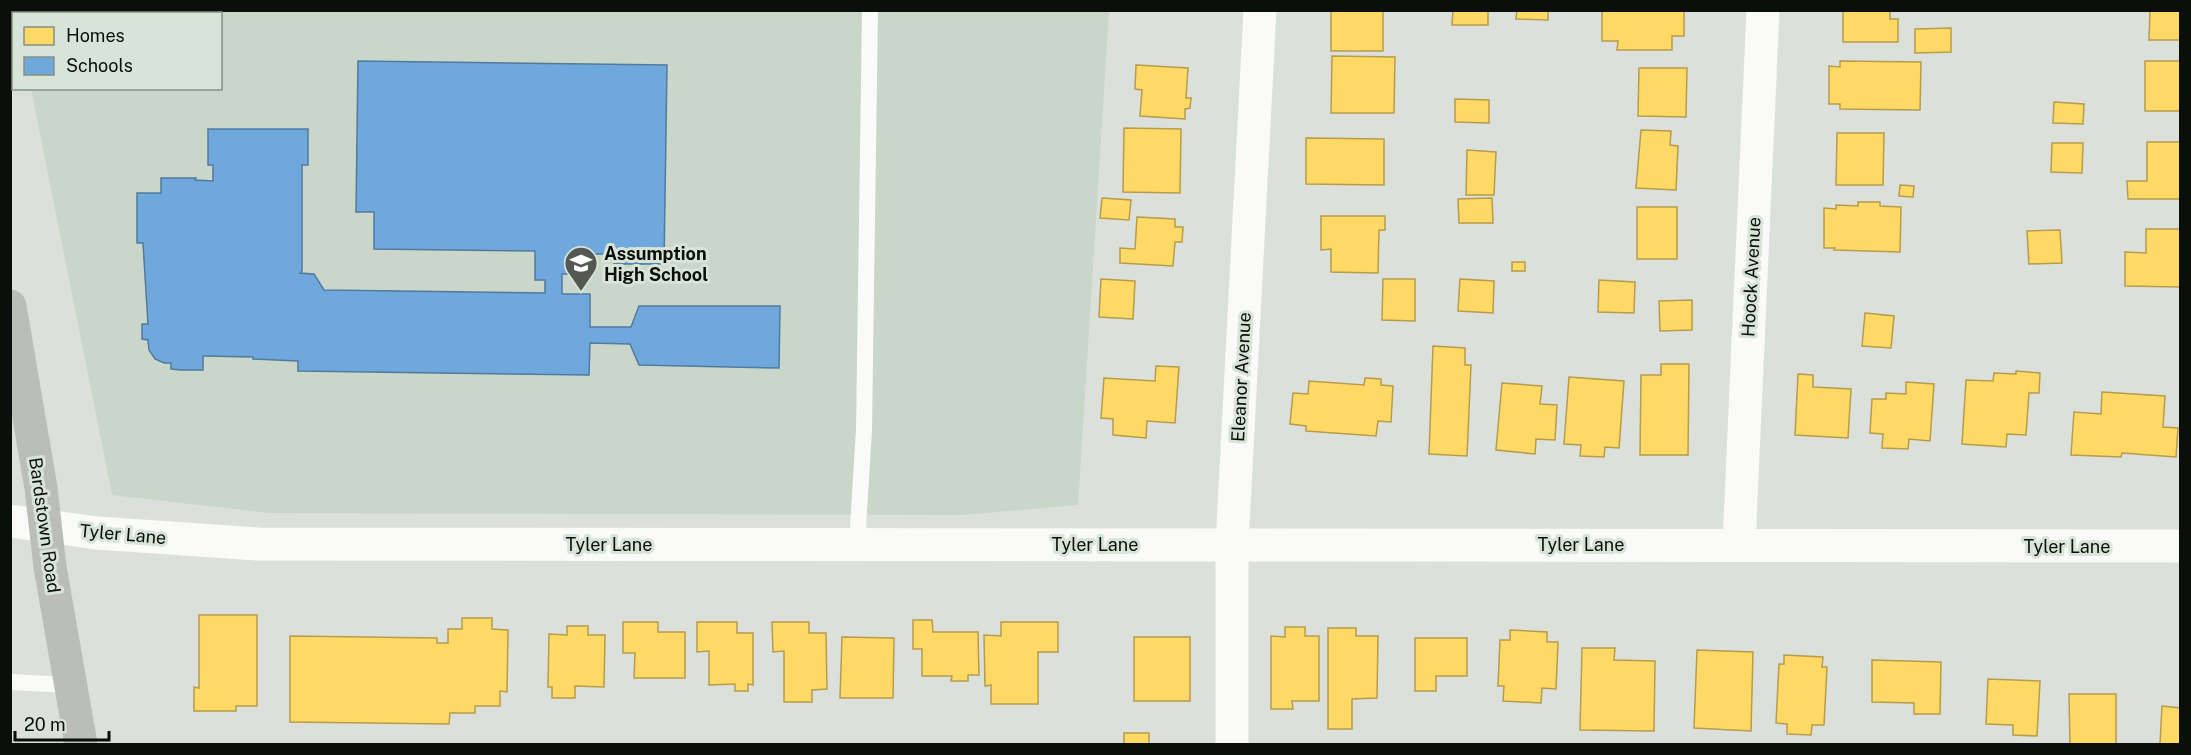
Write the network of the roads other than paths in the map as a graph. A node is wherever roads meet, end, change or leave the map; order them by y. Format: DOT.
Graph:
graph roads {
  1 [pos="870,10"];
  2 [pos="1260,10"];
  3 [pos="1763,10"];
  4 [pos="10,306"];
  5 [pos="10,521"];
  6 [pos="45,525"];
  7 [pos="857,544"];
  8 [pos="1739,544"];
  9 [pos="1232,545"];
  10 [pos="2181,546"];
  11 [pos="10,682"];
  12 [pos="70,685"];
  13 [pos="81,744"];
  14 [pos="1232,744"];
  1 -- 7 [label="lane"];
  2 -- 9 [label="street, Eleanor Avenue"];
  3 -- 8 [label="street, Hoock Avenue"];
  4 -- 6 [label="main road, Bardstown Road"];
  5 -- 6 [label="street, Tyler Lane"];
  6 -- 7 [label="street, Tyler Lane"];
  6 -- 12 [label="main road, Bardstown Road"];
  7 -- 9 [label="street, Tyler Lane"];
  8 -- 9 [label="street, Tyler Lane"];
  8 -- 10 [label="street, Tyler Lane"];
  9 -- 14 [label="street, Eleanor Avenue"];
  11 -- 12 [label="lane"];
  12 -- 13 [label="main road, Bardstown Road"];
}
